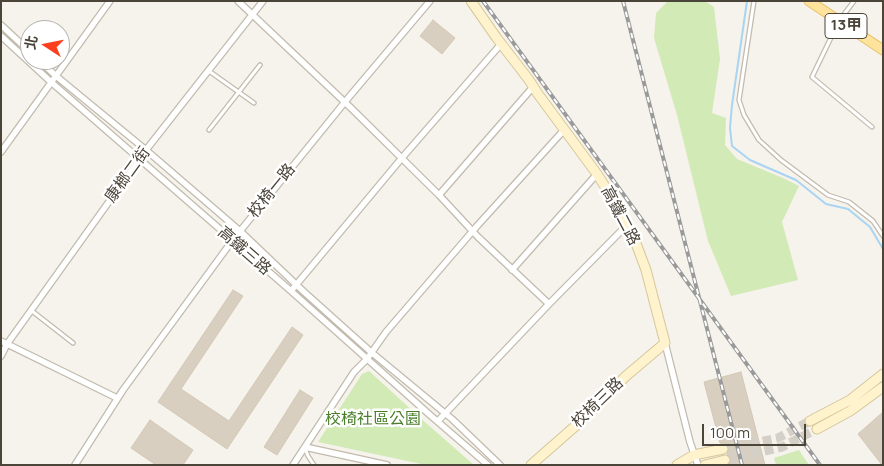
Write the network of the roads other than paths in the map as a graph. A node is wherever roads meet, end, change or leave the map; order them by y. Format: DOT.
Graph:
graph roads {
  1 [pos="110,1"];
  2 [pos="238,1"];
  3 [pos="263,1"];
  4 [pos="430,1"];
  5 [pos="471,1"];
  6 [pos="754,1"];
  7 [pos="809,1"];
  8 [pos="854,1"];
  9 [pos="252,16"];
  10 [pos="840,21"];
  11 [pos="1,25"];
  12 [pos="1,36"];
  13 [pos="20,43"];
  14 [pos="501,44"];
  15 [pos="883,50"];
  16 [pos="260,65"];
  17 [pos="50,70"];
  18 [pos="208,71"];
  19 [pos="56,76"];
  20 [pos="51,82"];
  21 [pos="533,86"];
  22 [pos="239,93"];
  23 [pos="345,102"];
  24 [pos="254,103"];
  25 [pos="872,127"];
  26 [pos="210,130"];
  27 [pos="564,130"];
  28 [pos="146,150"];
  29 [pos="1,152"];
  30 [pos="139,159"];
  31 [pos="401,159"];
  32 [pos="597,174"];
  33 [pos="439,195"];
  34 [pos="628,224"];
  35 [pos="240,231"];
  36 [pos="473,231"];
  37 [pos="883,236"];
  38 [pos="232,241"];
  39 [pos="512,270"];
  40 [pos="296,284"];
  41 [pos="290,291"];
  42 [pos="549,304"];
  43 [pos="31,311"];
  44 [pos="4,343"];
  45 [pos="72,343"];
  46 [pos="664,343"];
  47 [pos="371,352"];
  48 [pos="1,356"];
  49 [pos="367,358"];
  50 [pos="883,374"];
  51 [pos="883,387"];
  52 [pos="117,398"];
  53 [pos="446,414"];
  54 [pos="438,421"];
  55 [pos="810,421"];
  56 [pos="817,429"];
  57 [pos="305,447"];
  58 [pos="723,449"];
  59 [pos="694,456"];
  60 [pos="725,460"];
  61 [pos="76,465"];
  62 [pos="293,465"];
  63 [pos="314,465"];
  64 [pos="388,465"];
  65 [pos="488,465"];
  66 [pos="500,465"];
  67 [pos="531,465"];
  68 [pos="677,465"];
  69 [pos="698,465"];
  70 [pos="705,465"];
  1 -- 19 [label="street"];
  2 -- 9 [label="street"];
  3 -- 9 [label="street, 康榔二街"];
  4 -- 23 [label="street, 校椅一路"];
  5 -- 14 [label="street, 高鐵二路"];
  6 -- 37 [label="lane"];
  7 -- 10 [label="main road, 13甲"];
  8 -- 10 [label="lane"];
  9 -- 18 [label="street, 康榔二街"];
  9 -- 23 [label="street"];
  10 -- 15 [label="main road, 13甲"];
  10 -- 25 [label="lane"];
  11 -- 13 [label="street"];
  12 -- 20 [label="street, 高鐵三路"];
  14 -- 21 [label="street, 高鐵二路"];
  14 -- 31 [label="street"];
  16 -- 22 [label="lane"];
  17 -- 19 [label="street, 高鐵三路"];
  18 -- 22 [label="lane"];
  18 -- 28 [label="street, 康榔二街"];
  19 -- 20 [label="street"];
  19 -- 28 [label="street, 高鐵三路"];
  20 -- 29 [label="street"];
  20 -- 30 [label="street, 高鐵三路"];
  21 -- 27 [label="street, 高鐵二路"];
  21 -- 33 [label="street"];
  22 -- 24 [label="lane"];
  22 -- 26 [label="lane"];
  23 -- 31 [label="street"];
  23 -- 35 [label="street, 校椅一路"];
  27 -- 32 [label="street, 高鐵二路"];
  27 -- 36 [label="street"];
  28 -- 30 [label="street, 康榔二街"];
  28 -- 35 [label="street, 高鐵三路"];
  30 -- 38 [label="street, 高鐵三路"];
  30 -- 43 [label="street, 康榔二街"];
  31 -- 33 [label="street"];
  31 -- 40 [label="street"];
  32 -- 34 [label="street, 高鐵二路"];
  32 -- 39 [label="street"];
  33 -- 36 [label="street"];
  34 -- 42 [label="street"];
  34 -- 46 [label="street, 高鐵二路"];
  35 -- 38 [label="street, 校椅一路"];
  35 -- 40 [label="street, 高鐵三路"];
  36 -- 39 [label="street"];
  36 -- 47 [label="street"];
  38 -- 41 [label="street, 高鐵三路"];
  38 -- 52 [label="street, 校椅一路"];
  39 -- 42 [label="street"];
  40 -- 41 [label="street"];
  40 -- 47 [label="street, 高鐵三路"];
  41 -- 49 [label="street, 高鐵三路"];
  42 -- 53 [label="street"];
  43 -- 44 [label="street, 康榔二街"];
  43 -- 45 [label="lane"];
  44 -- 48 [label="street, 康榔二街"];
  44 -- 52 [label="street"];
  46 -- 59 [label="street, 高鐵二路"];
  46 -- 67 [label="street, 校椅三路"];
  47 -- 49 [label="street"];
  47 -- 53 [label="street, 高鐵三路"];
  49 -- 54 [label="street, 高鐵三路"];
  49 -- 57 [label="street"];
  50 -- 55 [label="street"];
  51 -- 56 [label="street"];
  52 -- 61 [label="street, 校椅一路"];
  53 -- 54 [label="street"];
  53 -- 66 [label="street, 高鐵三路"];
  54 -- 65 [label="street, 高鐵三路"];
  57 -- 62 [label="street"];
  57 -- 63 [label="lane"];
  57 -- 64 [label="street"];
  58 -- 59 [label="street"];
  59 -- 68 [label="street"];
  59 -- 69 [label="street, 高鐵二路"];
  60 -- 70 [label="street"];
}
